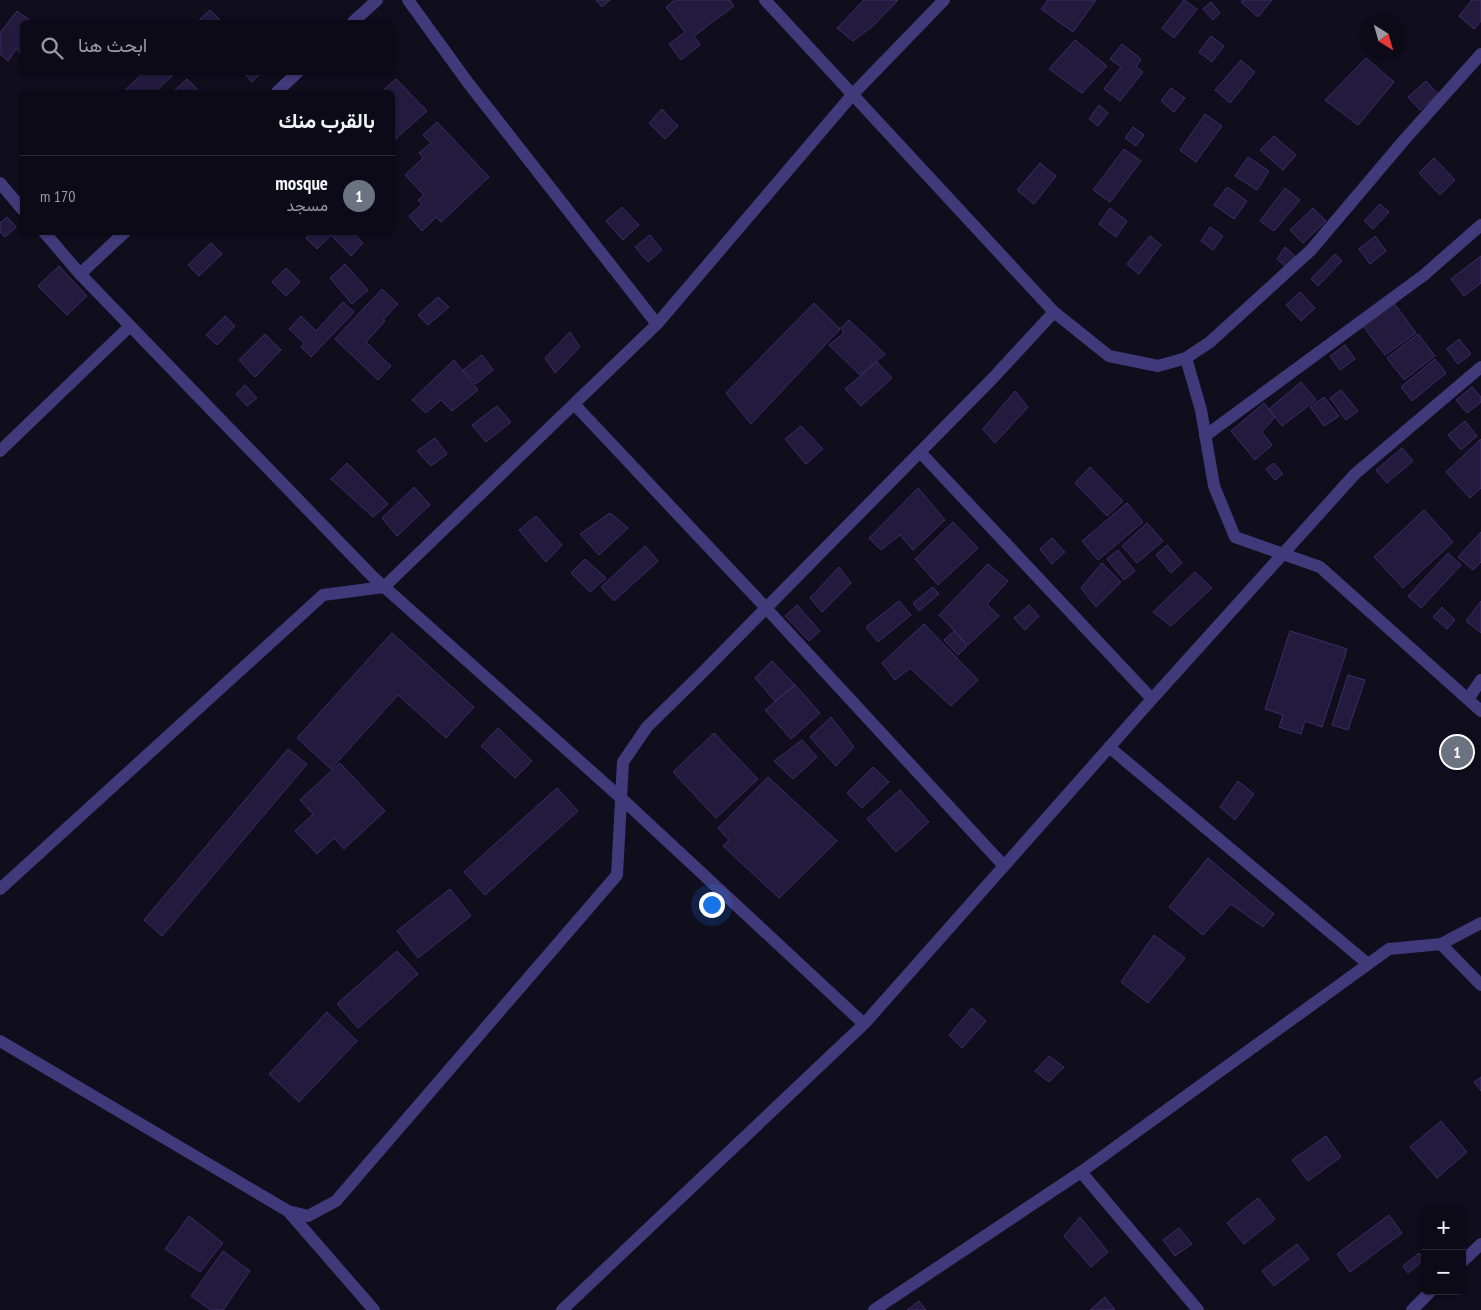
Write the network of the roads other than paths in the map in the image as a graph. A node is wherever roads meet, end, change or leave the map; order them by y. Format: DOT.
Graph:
graph roads {
  1 [pos="377,0"];
  2 [pos="408,0"];
  3 [pos="765,0"];
  4 [pos="944,0"];
  5 [pos="355,20"];
  6 [pos="1481,54"];
  7 [pos="295,75"];
  8 [pos="279,90"];
  9 [pos="853,94"];
  10 [pos="0,183"];
  11 [pos="20,207"];
  12 [pos="1481,225"];
  13 [pos="47,235"];
  14 [pos="122,235"];
  15 [pos="80,274"];
  16 [pos="1054,312"];
  17 [pos="657,324"];
  18 [pos="130,326"];
  19 [pos="1186,358"];
  20 [pos="1481,367"];
  21 [pos="574,404"];
  22 [pos="1205,436"];
  23 [pos="0,451"];
  24 [pos="920,452"];
  25 [pos="1283,554"];
  26 [pos="384,587"];
  27 [pos="766,608"];
  28 [pos="1481,680"];
  29 [pos="1152,699"];
  30 [pos="1468,699"];
  31 [pos="1481,711"];
  32 [pos="1109,747"];
  33 [pos="621,798"];
  34 [pos="1004,866"];
  35 [pos="0,889"];
  36 [pos="1481,923"];
  37 [pos="1441,944"];
  38 [pos="1368,964"];
  39 [pos="1481,985"];
  40 [pos="864,1024"];
  41 [pos="0,1041"];
  42 [pos="1081,1172"];
  43 [pos="288,1211"];
  44 [pos="1481,1244"];
  45 [pos="1466,1258"];
  46 [pos="1427,1295"];
  47 [pos="374,1310"];
  48 [pos="562,1310"];
  49 [pos="874,1310"];
  50 [pos="1198,1310"];
  51 [pos="1412,1310"];
  1 -- 5 [label="street"];
  2 -- 17 [label="street"];
  3 -- 9 [label="street"];
  4 -- 9 [label="street"];
  6 -- 19 [label="street"];
  7 -- 8 [label="street"];
  9 -- 16 [label="street"];
  9 -- 17 [label="street"];
  10 -- 11 [label="street"];
  12 -- 22 [label="street"];
  13 -- 15 [label="street"];
  14 -- 15 [label="street"];
  15 -- 18 [label="street"];
  16 -- 19 [label="street"];
  16 -- 24 [label="street"];
  17 -- 21 [label="street"];
  18 -- 23 [label="street"];
  18 -- 26 [label="street"];
  19 -- 22 [label="street"];
  20 -- 25 [label="street"];
  21 -- 26 [label="street"];
  21 -- 27 [label="street"];
  22 -- 25 [label="street"];
  24 -- 27 [label="street"];
  24 -- 29 [label="street"];
  25 -- 29 [label="street"];
  25 -- 30 [label="street"];
  26 -- 33 [label="street"];
  26 -- 35 [label="street"];
  27 -- 33 [label="street"];
  27 -- 34 [label="street"];
  28 -- 30 [label="street"];
  29 -- 32 [label="street"];
  30 -- 31 [label="street"];
  32 -- 34 [label="street"];
  32 -- 38 [label="street"];
  33 -- 40 [label="street"];
  33 -- 43 [label="street"];
  34 -- 40 [label="street"];
  36 -- 37 [label="street"];
  37 -- 38 [label="street"];
  37 -- 39 [label="street"];
  38 -- 42 [label="street"];
  40 -- 48 [label="street"];
  41 -- 43 [label="street"];
  42 -- 49 [label="street"];
  42 -- 50 [label="street"];
  43 -- 47 [label="street"];
  44 -- 45 [label="street"];
  46 -- 51 [label="street"];
}
